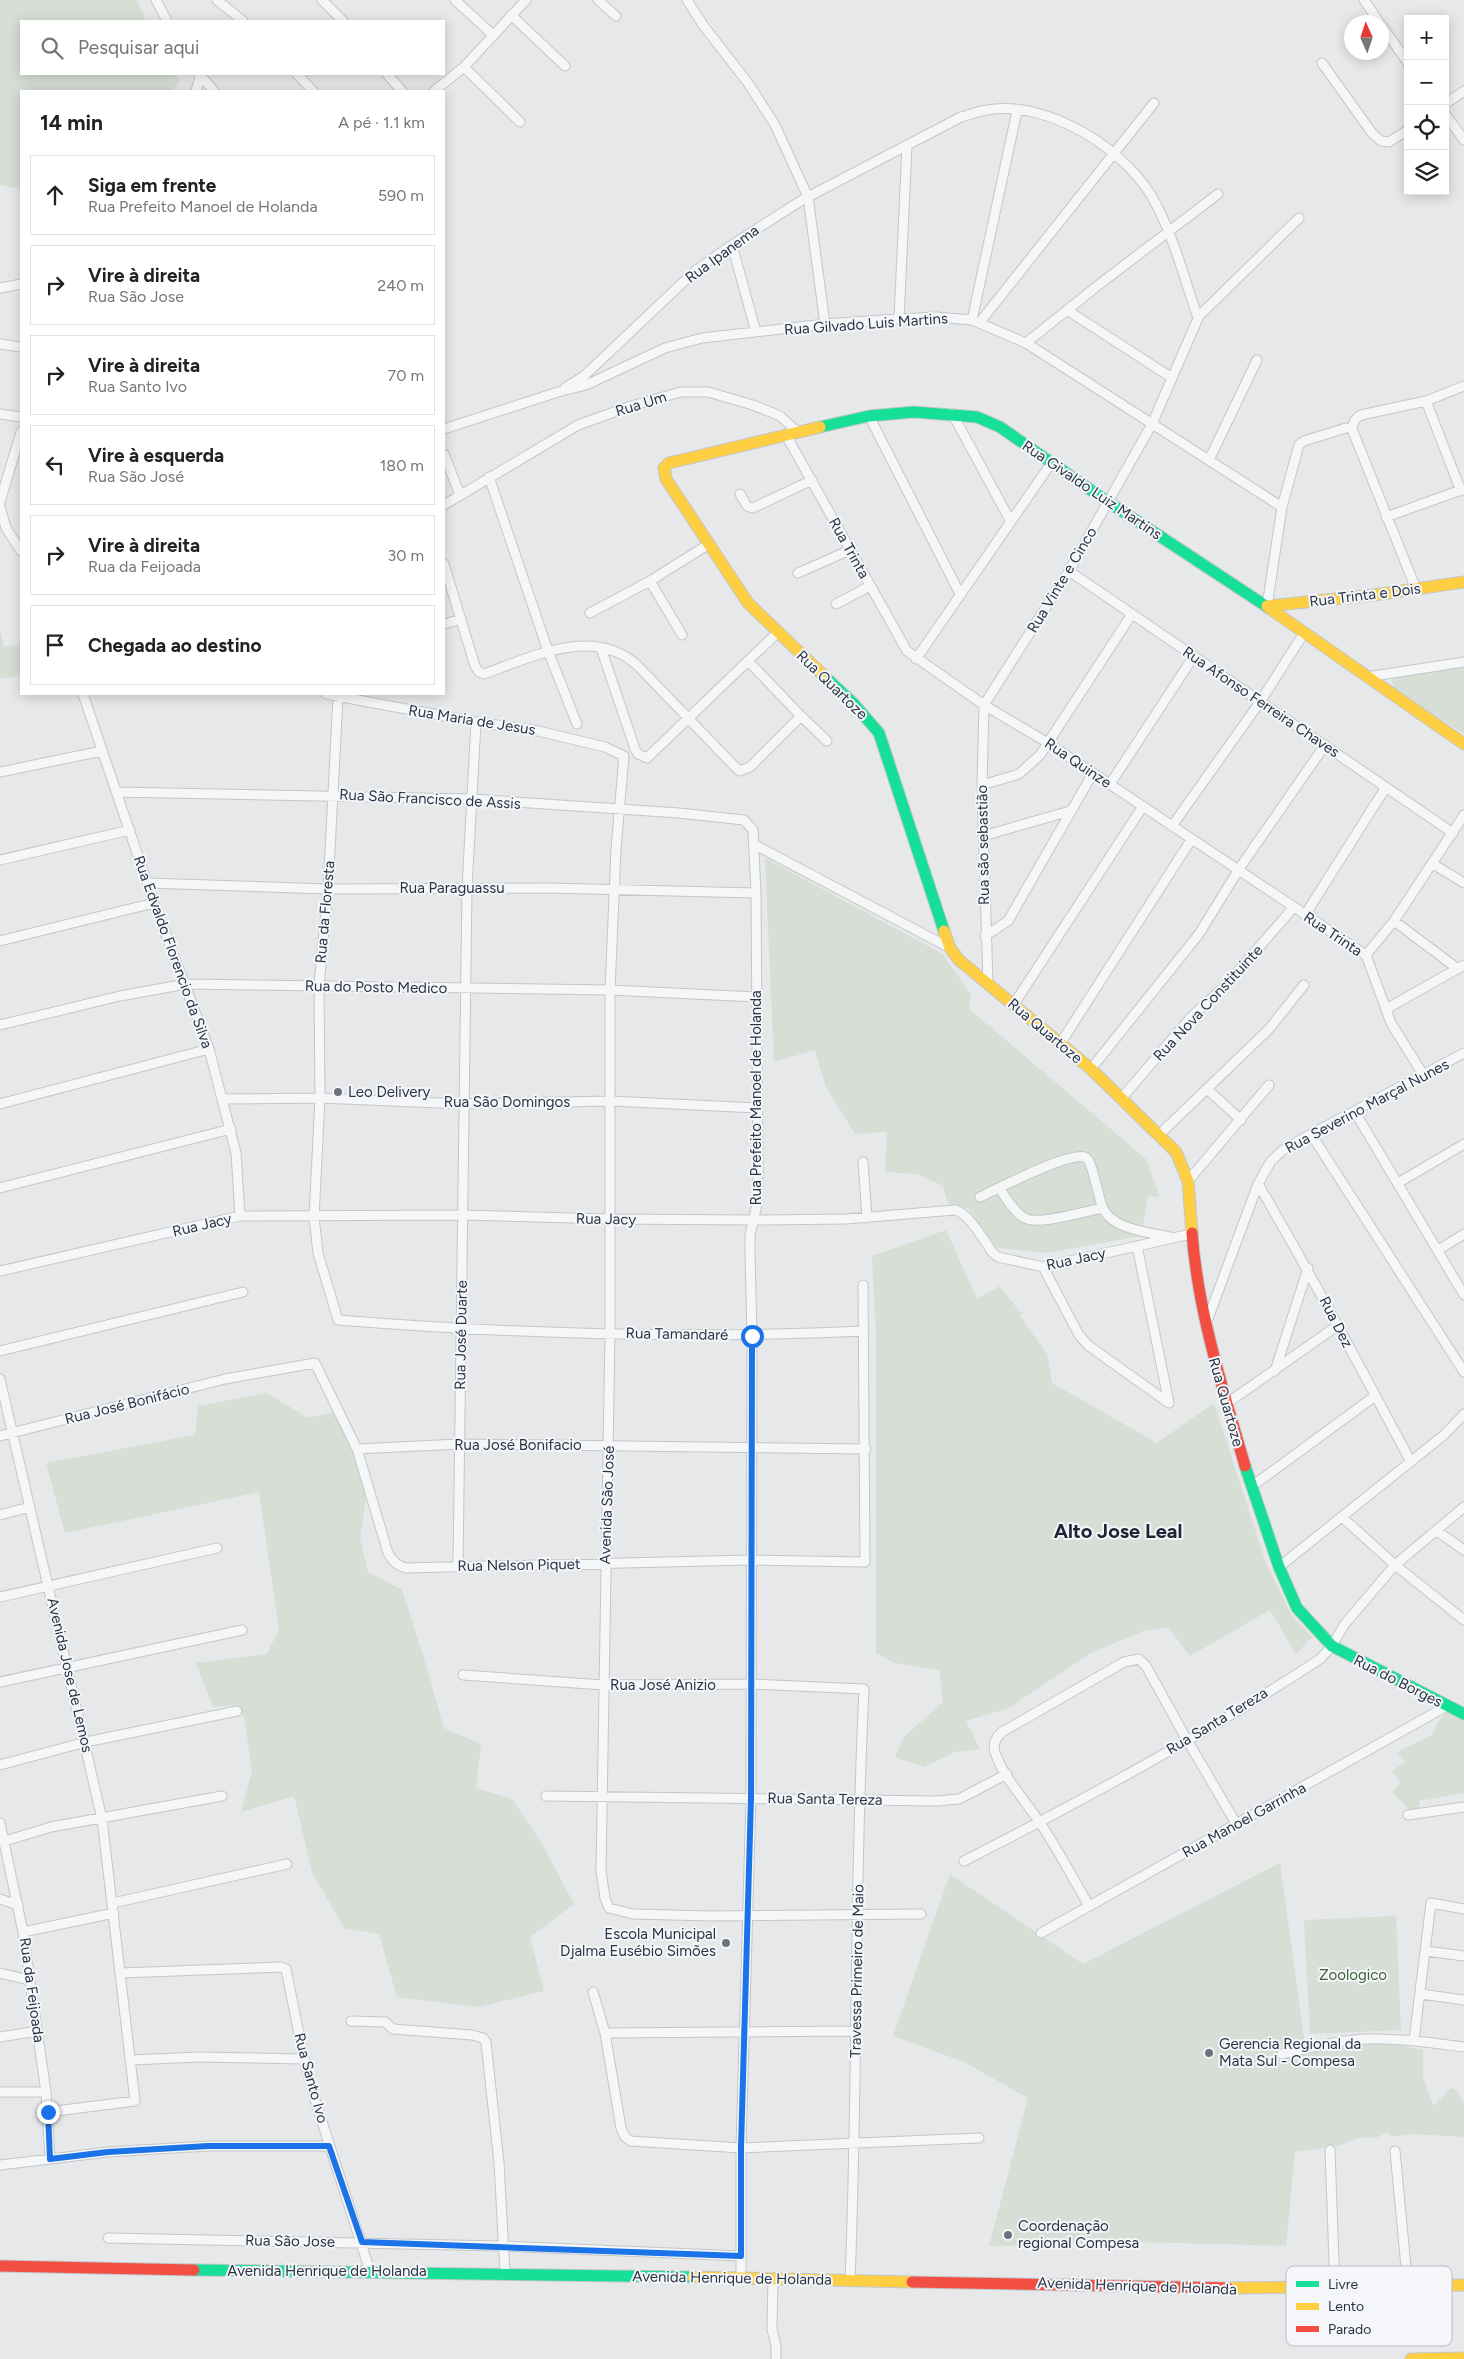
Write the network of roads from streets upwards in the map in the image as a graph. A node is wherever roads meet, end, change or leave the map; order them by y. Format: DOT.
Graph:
graph roads {
  1 [pos="156,0"];
  2 [pos="217,0"];
  3 [pos="322,0"];
  4 [pos="455,0"];
  5 [pos="526,0"];
  6 [pos="598,0"];
  7 [pos="687,0"];
  8 [pos="1364,0"];
  9 [pos="511,15"];
  10 [pos="1374,15"];
  11 [pos="616,16"];
  12 [pos="166,20"];
  13 [pos="242,20"];
  14 [pos="341,20"];
  15 [pos="493,35"];
  16 [pos="1389,36"];
  17 [pos="1406,60"];
  18 [pos="1322,63"];
  19 [pos="565,66"];
  20 [pos="464,67"];
  21 [pos="199,75"];
  22 [pos="298,75"];
  23 [pos="388,75"];
  24 [pos="196,90"];
  25 [pos="213,90"];
  26 [pos="312,90"];
  27 [pos="401,90"];
  28 [pos="435,90"];
  29 [pos="1464,91"];
  30 [pos="1449,101"];
  31 [pos="1154,103"];
  32 [pos="1017,111"];
  33 [pos="1449,119"];
  34 [pos="520,122"];
  35 [pos="1404,133"];
  36 [pos="1464,140"];
  37 [pos="907,146"];
  38 [pos="1113,152"];
  39 [pos="1218,194"];
  40 [pos="808,198"];
  41 [pos="1299,218"];
  42 [pos="1168,232"];
  43 [pos="732,245"];
  44 [pos="20,284"];
  45 [pos="0,288"];
  46 [pos="1068,310"];
  47 [pos="1198,317"];
  48 [pos="899,319"];
  49 [pos="976,321"];
  50 [pos="825,324"];
  51 [pos="756,332"];
  52 [pos="1026,343"];
  53 [pos="0,344"];
  54 [pos="20,347"];
  55 [pos="1257,360"];
  56 [pos="1172,378"];
  57 [pos="1464,386"];
  58 [pos="558,392"];
  59 [pos="1426,401"];
  60 [pos="952,413"];
  61 [pos="0,414"];
  62 [pos="869,416"];
  63 [pos="20,417"];
  64 [pos="1152,424"];
  65 [pos="1346,428"];
  66 [pos="445,429"];
  67 [pos="792,433"];
  68 [pos="20,435"];
  69 [pos="445,457"];
  70 [pos="1209,460"];
  71 [pos="1052,462"];
  72 [pos="669,463"];
  73 [pos="489,477"];
  74 [pos="812,480"];
  75 [pos="1462,490"];
  76 [pos="740,494"];
  77 [pos="460,495"];
  78 [pos="1,496"];
  79 [pos="1108,502"];
  80 [pos="445,504"];
  81 [pos="0,507"];
  82 [pos="1282,507"];
  83 [pos="1386,517"];
  84 [pos="1011,522"];
  85 [pos="709,544"];
  86 [pos="20,549"];
  87 [pos="850,550"];
  88 [pos="445,567"];
  89 [pos="1069,571"];
  90 [pos="798,573"];
  91 [pos="650,581"];
  92 [pos="1464,582"];
  93 [pos="870,586"];
  94 [pos="1416,589"];
  95 [pos="960,594"];
  96 [pos="836,604"];
  97 [pos="1267,606"];
  98 [pos="590,613"];
  99 [pos="1132,614"];
  100 [pos="461,619"];
  101 [pos="445,624"];
  102 [pos="777,633"];
  103 [pos="1304,633"];
  104 [pos="682,635"];
  105 [pos="601,648"];
  106 [pos="548,651"];
  107 [pos="1194,656"];
  108 [pos="916,658"];
  109 [pos="748,661"];
  110 [pos="1464,662"];
  111 [pos="1367,676"];
  112 [pos="83,695"];
  113 [pos="330,695"];
  114 [pos="338,697"];
  115 [pos="1260,702"];
  116 [pos="984,705"];
  117 [pos="801,716"];
  118 [pos="690,717"];
  119 [pos="476,722"];
  120 [pos="578,724"];
  121 [pos="827,741"];
  122 [pos="1048,742"];
  123 [pos="1464,744"];
  124 [pos="1325,745"];
  125 [pos="102,751"];
  126 [pos="0,772"];
  127 [pos="1093,773"];
  128 [pos="1110,784"];
  129 [pos="982,785"];
  130 [pos="1386,786"];
  131 [pos="116,792"];
  132 [pos="334,795"];
  133 [pos="471,800"];
  134 [pos="1143,806"];
  135 [pos="621,809"];
  136 [pos="1070,811"];
  137 [pos="1464,815"];
  138 [pos="744,820"];
  139 [pos="1172,826"];
  140 [pos="130,830"];
  141 [pos="1453,833"];
  142 [pos="983,836"];
  143 [pos="1191,840"];
  144 [pos="755,845"];
  145 [pos="0,860"];
  146 [pos="1433,864"];
  147 [pos="1239,869"];
  148 [pos="147,883"];
  149 [pos="1464,883"];
  150 [pos="467,888"];
  151 [pos="328,889"];
  152 [pos="614,891"];
  153 [pos="756,893"];
  154 [pos="154,903"];
  155 [pos="1294,907"];
  156 [pos="1305,915"];
  157 [pos="1394,922"];
  158 [pos="985,936"];
  159 [pos="0,941"];
  160 [pos="950,948"];
  161 [pos="1366,955"];
  162 [pos="1461,967"];
  163 [pos="186,984"];
  164 [pos="988,984"];
  165 [pos="319,985"];
  166 [pos="1304,985"];
  167 [pos="465,989"];
  168 [pos="610,990"];
  169 [pos="756,997"];
  170 [pos="1014,1004"];
  171 [pos="1386,1008"];
  172 [pos="0,1024"];
  173 [pos="1060,1044"];
  174 [pos="209,1049"];
  175 [pos="1464,1053"];
  176 [pos="1091,1069"];
  177 [pos="1424,1076"];
  178 [pos="1269,1085"];
  179 [pos="1207,1089"];
  180 [pos="320,1098"];
  181 [pos="223,1099"];
  182 [pos="1121,1099"];
  183 [pos="611,1101"];
  184 [pos="0,1104"];
  185 [pos="464,1104"];
  186 [pos="757,1108"];
  187 [pos="1355,1112"];
  188 [pos="1241,1120"];
  189 [pos="231,1129"];
  190 [pos="1160,1134"];
  191 [pos="1311,1134"];
  192 [pos="1464,1144"];
  193 [pos="863,1162"];
  194 [pos="1188,1181"];
  195 [pos="1398,1183"];
  196 [pos="1258,1184"];
  197 [pos="0,1188"];
  198 [pos="999,1188"];
  199 [pos="980,1197"];
  200 [pos="1103,1208"];
  201 [pos="463,1215"];
  202 [pos="240,1216"];
  203 [pos="314,1217"];
  204 [pos="867,1218"];
  205 [pos="609,1219"];
  206 [pos="753,1220"];
  207 [pos="1191,1234"];
  208 [pos="1464,1234"];
  209 [pos="1173,1237"];
  210 [pos="1137,1246"];
  211 [pos="1438,1250"];
  212 [pos="1043,1267"];
  213 [pos="1308,1268"];
  214 [pos="0,1270"];
  215 [pos="863,1286"];
  216 [pos="243,1292"];
  217 [pos="1464,1294"];
  218 [pos="338,1320"];
  219 [pos="1205,1326"];
  220 [pos="1337,1326"];
  221 [pos="461,1330"];
  222 [pos="864,1331"];
  223 [pos="610,1332"];
  224 [pos="752,1336"];
  225 [pos="0,1351"];
  226 [pos="1274,1371"];
  227 [pos="1464,1372"];
  228 [pos="0,1379"];
  229 [pos="1375,1396"];
  230 [pos="1226,1404"];
  231 [pos="1464,1414"];
  232 [pos="12,1433"];
  233 [pos="0,1436"];
  234 [pos="458,1444"];
  235 [pos="608,1446"];
  236 [pos="751,1448"];
  237 [pos="357,1449"];
  238 [pos="866,1449"];
  239 [pos="1411,1462"];
  240 [pos="1251,1487"];
  241 [pos="30,1507"];
  242 [pos="1464,1507"];
  243 [pos="0,1515"];
  244 [pos="1342,1518"];
  245 [pos="1437,1531"];
  246 [pos="217,1548"];
  247 [pos="1464,1550"];
  248 [pos="750,1560"];
  249 [pos="605,1564"];
  250 [pos="1395,1565"];
  251 [pos="458,1566"];
  252 [pos="1279,1567"];
  253 [pos="49,1586"];
  254 [pos="0,1597"];
  255 [pos="1464,1620"];
  256 [pos="242,1630"];
  257 [pos="1332,1646"];
  258 [pos="67,1667"];
  259 [pos="462,1675"];
  260 [pos="0,1682"];
  261 [pos="750,1684"];
  262 [pos="603,1685"];
  263 [pos="864,1689"];
  264 [pos="1447,1706"];
  265 [pos="237,1712"];
  266 [pos="1464,1714"];
  267 [pos="1187,1740"];
  268 [pos="86,1742"];
  269 [pos="0,1765"];
  270 [pos="1007,1774"];
  271 [pos="222,1796"];
  272 [pos="546,1796"];
  273 [pos="602,1797"];
  274 [pos="751,1798"];
  275 [pos="859,1800"];
  276 [pos="1464,1807"];
  277 [pos="1408,1816"];
  278 [pos="102,1819"];
  279 [pos="1040,1822"];
  280 [pos="0,1823"];
  281 [pos="1237,1825"];
  282 [pos="5,1841"];
  283 [pos="964,1861"];
  284 [pos="286,1864"];
  285 [pos="0,1899"];
  286 [pos="113,1903"];
  287 [pos="18,1905"];
  288 [pos="1089,1906"];
  289 [pos="1464,1909"];
  290 [pos="114,1913"];
  291 [pos="858,1913"];
  292 [pos="921,1914"];
  293 [pos="748,1915"];
  294 [pos="23,1932"];
  295 [pos="1041,1933"];
  296 [pos="1426,1951"];
  297 [pos="1464,1956"];
  298 [pos="0,1973"];
  299 [pos="122,1973"];
  300 [pos="29,1980"];
  301 [pos="593,1992"];
  302 [pos="1421,1994"];
  303 [pos="1464,2000"];
  304 [pos="351,2021"];
  305 [pos="745,2030"];
  306 [pos="38,2031"];
  307 [pos="856,2031"];
  308 [pos="605,2033"];
  309 [pos="0,2037"];
  310 [pos="1414,2040"];
  311 [pos="1464,2047"];
  312 [pos="1282,2054"];
  313 [pos="304,2059"];
  314 [pos="132,2060"];
  315 [pos="0,2092"];
  316 [pos="46,2092"];
  317 [pos="48,2112"];
  318 [pos="979,2138"];
  319 [pos="855,2143"];
  320 [pos="329,2146"];
  321 [pos="741,2148"];
  322 [pos="1330,2150"];
  323 [pos="1395,2151"];
  324 [pos="50,2159"];
  325 [pos="0,2165"];
  326 [pos="108,2238"];
  327 [pos="362,2242"];
  328 [pos="502,2246"];
  329 [pos="741,2256"];
  330 [pos="0,2266"];
  331 [pos="1334,2266"];
  332 [pos="1406,2266"];
  333 [pos="370,2271"];
  334 [pos="504,2273"];
  335 [pos="741,2280"];
  336 [pos="773,2280"];
  337 [pos="850,2281"];
  338 [pos="1286,2288"];
  339 [pos="1464,2358"];
  340 [pos="776,2359"];
  341 [pos="1411,2359"];
  1 -- 12 [label="street"];
  2 -- 13 [label="street"];
  3 -- 14 [label="street"];
  4 -- 15 [label="street"];
  5 -- 9 [label="street"];
  6 -- 11 [label="street"];
  7 -- 40 [label="street"];
  8 -- 10 [label="street"];
  9 -- 15 [label="street"];
  9 -- 19 [label="street"];
  15 -- 20 [label="street"];
  16 -- 17 [label="street"];
  18 -- 35 [label="street"];
  20 -- 28 [label="street"];
  20 -- 34 [label="street"];
  21 -- 24 [label="street"];
  21 -- 25 [label="street"];
  22 -- 26 [label="street"];
  23 -- 27 [label="street"];
  29 -- 30 [label="street"];
  31 -- 38 [label="street"];
  32 -- 37 [label="street, Rua Ipanema"];
  32 -- 38 [label="street, Rua Ipanema"];
  32 -- 49 [label="street"];
  33 -- 36 [label="street"];
  37 -- 40 [label="street, Rua Ipanema"];
  37 -- 48 [label="street"];
  38 -- 42 [label="street, Rua Ipanema"];
  38 -- 49 [label="street"];
  39 -- 42 [label="street"];
  40 -- 43 [label="street, Rua Ipanema"];
  40 -- 50 [label="street"];
  41 -- 47 [label="street"];
  42 -- 46 [label="street"];
  42 -- 47 [label="street, Rua Ipanema"];
  43 -- 51 [label="street"];
  43 -- 58 [label="street, Rua Ipanema"];
  44 -- 45 [label="street"];
  46 -- 52 [label="street"];
  46 -- 56 [label="street"];
  47 -- 56 [label="street, Rua Vinte e Cinco"];
  48 -- 49 [label="street, Rua Gilvado Luis Martins"];
  48 -- 50 [label="street, Rua Gilvado Luis Martins"];
  49 -- 52 [label="street, Rua Gilvado Luis Martins"];
  50 -- 51 [label="street, Rua Gilvado Luis Martins"];
  51 -- 58 [label="street, Rua Gilvado Luis Martins"];
  52 -- 64 [label="street, Rua Gilvado Luis Martins"];
  53 -- 54 [label="street"];
  55 -- 70 [label="street"];
  56 -- 64 [label="street, Rua Vinte e Cinco"];
  57 -- 59 [label="street"];
  58 -- 66 [label="street, Rua Gilvado Luis Martins"];
  59 -- 75 [label="street"];
  59 -- 83 [label="street"];
  60 -- 62 [label="street, Rua Givaldo Luiz Martins"];
  60 -- 71 [label="street, Rua Givaldo Luiz Martins"];
  60 -- 84 [label="street"];
  61 -- 63 [label="street"];
  62 -- 67 [label="street, Rua Givaldo Luiz Martins"];
  62 -- 95 [label="street"];
  64 -- 70 [label="street, Rua Gilvado Luis Martins"];
  64 -- 79 [label="street, Rua Vinte e Cinco"];
  65 -- 82 [label="street"];
  67 -- 72 [label="street, Rua Givaldo Luiz Martins"];
  67 -- 73 [label="street, Rua Um"];
  67 -- 74 [label="street, Rua Trinta"];
  68 -- 78 [label="street"];
  69 -- 77 [label="street"];
  70 -- 82 [label="street, Rua Gilvado Luis Martins"];
  71 -- 79 [label="street, Rua Givaldo Luiz Martins"];
  71 -- 84 [label="street"];
  72 -- 85 [label="street, Rua Quartoze"];
  73 -- 77 [label="street, Rua Um"];
  73 -- 106 [label="street"];
  74 -- 76 [label="street"];
  74 -- 87 [label="street, Rua Trinta"];
  75 -- 83 [label="street"];
  77 -- 80 [label="street"];
  79 -- 89 [label="street, Rua Vinte e Cinco"];
  79 -- 97 [label="street, Rua Givaldo Luiz Martins"];
  81 -- 86 [label="street"];
  82 -- 97 [label="street"];
  83 -- 94 [label="street"];
  84 -- 95 [label="street"];
  85 -- 91 [label="street"];
  85 -- 102 [label="street, Rua Quartoze"];
  87 -- 90 [label="street"];
  87 -- 93 [label="street, Rua Trinta"];
  88 -- 100 [label="street"];
  89 -- 99 [label="street, Rua Afonso Ferreira Chaves"];
  89 -- 116 [label="street, Rua Vinte e Cinco"];
  91 -- 98 [label="street"];
  91 -- 104 [label="street"];
  92 -- 94 [label="street, Rua Trinta e Dois"];
  93 -- 96 [label="street"];
  93 -- 108 [label="street, Rua Trinta"];
  94 -- 97 [label="street, Rua Trinta e Dois"];
  95 -- 108 [label="street"];
  97 -- 103 [label="street, Rua Givaldo Luiz Martins"];
  99 -- 107 [label="street, Rua Afonso Ferreira Chaves"];
  99 -- 122 [label="street"];
  100 -- 101 [label="street"];
  100 -- 106 [label="street"];
  102 -- 109 [label="street"];
  102 -- 160 [label="street, Rua Quartoze"];
  103 -- 111 [label="street, Rua Givaldo Luiz Martins"];
  103 -- 115 [label="street"];
  105 -- 106 [label="street"];
  105 -- 118 [label="street"];
  105 -- 118 [label="street"];
  106 -- 120 [label="street"];
  107 -- 115 [label="street, Rua Afonso Ferreira Chaves"];
  107 -- 128 [label="street"];
  108 -- 116 [label="street, Rua Quinze"];
  109 -- 117 [label="street"];
  109 -- 118 [label="street"];
  110 -- 111 [label="street"];
  111 -- 123 [label="street, Rua Givaldo Luiz Martins"];
  112 -- 125 [label="street, Rua Edvaldo Florencio da Silva"];
  113 -- 114 [label="street, Rua Maria de Jesus"];
  114 -- 119 [label="street, Rua Maria de Jesus"];
  114 -- 132 [label="street, Rua da Floresta"];
  115 -- 124 [label="street, Rua Afonso Ferreira Chaves"];
  115 -- 139 [label="street"];
  116 -- 122 [label="street, Rua Quinze"];
  116 -- 129 [label="street, Rua são sebastião"];
  117 -- 118 [label="street"];
  117 -- 121 [label="street"];
  119 -- 133 [label="street"];
  119 -- 135 [label="street, Rua Maria de Jesus"];
  122 -- 127 [label="street, Rua Quinze"];
  122 -- 129 [label="street"];
  124 -- 130 [label="street, Rua Afonso Ferreira Chaves"];
  124 -- 147 [label="street"];
  125 -- 126 [label="street"];
  125 -- 131 [label="street, Rua Edvaldo Florencio da Silva"];
  127 -- 128 [label="street, Rua Quinze"];
  127 -- 136 [label="street"];
  128 -- 134 [label="street, Rua Quinze"];
  129 -- 142 [label="street, Rua são sebastião"];
  130 -- 141 [label="street, Rua Afonso Ferreira Chaves"];
  130 -- 156 [label="street"];
  131 -- 132 [label="street, Rua São Francisco de Assis"];
  131 -- 140 [label="street, Rua Edvaldo Florencio da Silva"];
  132 -- 133 [label="street, Rua São Francisco de Assis"];
  132 -- 151 [label="street, Rua da Floresta"];
  133 -- 135 [label="street, Rua São Francisco de Assis"];
  133 -- 150 [label="street"];
  134 -- 139 [label="street, Rua Quinze"];
  134 -- 170 [label="street"];
  135 -- 138 [label="street, Rua São Francisco de Assis"];
  135 -- 152 [label="street"];
  136 -- 142 [label="street"];
  136 -- 158 [label="street"];
  137 -- 141 [label="street"];
  138 -- 144 [label="street, Rua Prefeito Manoel de Holanda"];
  139 -- 143 [label="street, Rua Quinze"];
  140 -- 145 [label="street"];
  140 -- 148 [label="street, Rua Edvaldo Florencio da Silva"];
  141 -- 146 [label="street"];
  142 -- 158 [label="street, Rua são sebastião"];
  143 -- 147 [label="street, Rua Quinze"];
  143 -- 173 [label="street"];
  144 -- 153 [label="street, Rua Prefeito Manoel de Holanda"];
  144 -- 160 [label="street"];
  146 -- 149 [label="street"];
  146 -- 157 [label="street"];
  147 -- 155 [label="street, Rua Trinta"];
  147 -- 176 [label="street"];
  148 -- 151 [label="street, Rua Paraguassu"];
  148 -- 154 [label="street, Rua Edvaldo Florencio da Silva"];
  150 -- 151 [label="street, Rua Paraguassu"];
  150 -- 152 [label="street, Rua Paraguassu"];
  150 -- 167 [label="street, Rua José Duarte"];
  151 -- 165 [label="street, Rua da Floresta"];
  152 -- 153 [label="street, Rua Paraguassu"];
  152 -- 168 [label="street"];
  153 -- 169 [label="street, Rua Prefeito Manoel de Holanda"];
  154 -- 159 [label="street"];
  154 -- 163 [label="street, Rua Edvaldo Florencio da Silva"];
  155 -- 156 [label="street, Rua Trinta"];
  155 -- 182 [label="street, Rua Nova Constituinte"];
  156 -- 161 [label="street, Rua Trinta"];
  157 -- 161 [label="street"];
  157 -- 162 [label="street"];
  158 -- 164 [label="street, Rua são sebastião"];
  160 -- 164 [label="street, Rua Quartoze"];
  161 -- 171 [label="street, Rua Trinta"];
  162 -- 171 [label="street"];
  163 -- 165 [label="street, Rua do Posto Medico"];
  163 -- 172 [label="street, Rua do Posto Medico"];
  163 -- 174 [label="street, Rua Edvaldo Florencio da Silva"];
  164 -- 170 [label="street, Rua Quartoze"];
  165 -- 167 [label="street, Rua do Posto Medico"];
  165 -- 180 [label="street, Rua da Floresta"];
  166 -- 179 [label="street"];
  167 -- 168 [label="street, Rua do Posto Medico"];
  167 -- 185 [label="street, Rua José Duarte"];
  168 -- 169 [label="street, Rua do Posto Medico"];
  168 -- 183 [label="street"];
  169 -- 186 [label="street, Rua Prefeito Manoel de Holanda"];
  170 -- 173 [label="street, Rua Quartoze"];
  171 -- 177 [label="street, Rua Trinta"];
  173 -- 176 [label="street, Rua Quartoze"];
  174 -- 181 [label="street, Rua Edvaldo Florencio da Silva"];
  174 -- 184 [label="street"];
  175 -- 177 [label="street, Rua Severino Marçal Nunes"];
  176 -- 182 [label="street, Rua Quartoze"];
  177 -- 187 [label="street, Rua Severino Marçal Nunes"];
  178 -- 188 [label="street"];
  179 -- 188 [label="street"];
  179 -- 190 [label="street"];
  180 -- 181 [label="street, Rua São Domingos"];
  180 -- 185 [label="street, Rua São Domingos"];
  180 -- 203 [label="street, Rua da Floresta"];
  181 -- 189 [label="street, Rua Edvaldo Florencio da Silva"];
  182 -- 190 [label="street, Rua Quartoze"];
  183 -- 185 [label="street, Rua São Domingos"];
  183 -- 186 [label="street, Rua São Domingos"];
  183 -- 205 [label="street, Avenida São José"];
  185 -- 201 [label="street, Rua José Duarte"];
  186 -- 206 [label="street, Rua Prefeito Manoel de Holanda"];
  187 -- 191 [label="street, Rua Severino Marçal Nunes"];
  187 -- 195 [label="street"];
  188 -- 194 [label="street"];
  189 -- 197 [label="street"];
  189 -- 202 [label="street, Rua Edvaldo Florencio da Silva"];
  190 -- 194 [label="street, Rua Quartoze"];
  191 -- 196 [label="street, Rua Severino Marçal Nunes"];
  191 -- 227 [label="street"];
  192 -- 195 [label="street"];
  193 -- 204 [label="street"];
  194 -- 207 [label="street, Rua Quartoze"];
  195 -- 211 [label="street"];
  196 -- 213 [label="street, Rua Dez"];
  196 -- 219 [label="street, Rua Severino Marçal Nunes"];
  198 -- 199 [label="street"];
  198 -- 200 [label="street"];
  198 -- 200 [label="street"];
  200 -- 209 [label="street"];
  201 -- 203 [label="street, Rua Jacy"];
  201 -- 205 [label="street, Rua Jacy"];
  201 -- 221 [label="street, Rua José Duarte"];
  202 -- 203 [label="street, Rua Jacy"];
  202 -- 214 [label="street, Rua Jacy"];
  203 -- 218 [label="street, Rua da Floresta"];
  204 -- 206 [label="street, Rua Jacy"];
  204 -- 212 [label="street, Rua Jacy"];
  205 -- 206 [label="street, Rua Jacy"];
  205 -- 223 [label="street, Avenida São José"];
  206 -- 224 [label="street, Rua Prefeito Manoel de Holanda"];
  207 -- 209 [label="street, Rua Jacy"];
  207 -- 219 [label="street, Rua Quartoze"];
  208 -- 211 [label="street"];
  209 -- 210 [label="street, Rua Jacy"];
  210 -- 212 [label="street, Rua Jacy"];
  210 -- 212 [label="street"];
  211 -- 217 [label="street"];
  213 -- 220 [label="street, Rua Dez"];
  213 -- 226 [label="street"];
  215 -- 222 [label="street"];
  216 -- 225 [label="street"];
  218 -- 221 [label="street, Rua Tamandaré"];
  219 -- 230 [label="street, Rua Quartoze"];
  220 -- 226 [label="street"];
  220 -- 229 [label="street, Rua Dez"];
  221 -- 223 [label="street, Rua Tamandaré"];
  221 -- 234 [label="street, Rua José Duarte"];
  222 -- 224 [label="street, Rua Tamandaré"];
  222 -- 238 [label="street"];
  223 -- 224 [label="street, Rua Tamandaré"];
  223 -- 235 [label="street, Avenida São José"];
  224 -- 236 [label="street, Rua Prefeito Manoel de Holanda"];
  226 -- 230 [label="street"];
  228 -- 232 [label="street, Avenida Jose de Lemos"];
  229 -- 239 [label="street, Rua Dez"];
  229 -- 240 [label="street"];
  230 -- 240 [label="street, Rua Quartoze"];
  231 -- 239 [label="street"];
  232 -- 233 [label="street, Rua José Bonifácio"];
  232 -- 237 [label="street, Rua José Bonifácio"];
  232 -- 241 [label="street, Avenida Jose de Lemos"];
  234 -- 235 [label="street, Rua José Bonifacio"];
  234 -- 237 [label="street, Rua José Bonifacio"];
  234 -- 251 [label="street, Rua José Duarte"];
  235 -- 236 [label="street, Rua José Bonifacio"];
  235 -- 249 [label="street, Avenida São José"];
  236 -- 238 [label="street, Rua José Bonifacio"];
  236 -- 248 [label="street, Rua Prefeito Manoel de Holanda"];
  237 -- 251 [label="street, Rua Nelson Piquet"];
  238 -- 248 [label="street, Rua Nelson Piquet"];
  239 -- 244 [label="street"];
  240 -- 252 [label="street, Rua Quartoze"];
  241 -- 243 [label="street"];
  241 -- 253 [label="street, Avenida Jose de Lemos"];
  242 -- 245 [label="street, Rua Santa Tereza"];
  244 -- 250 [label="street"];
  244 -- 252 [label="street"];
  245 -- 247 [label="street"];
  245 -- 250 [label="street, Rua Santa Tereza"];
  246 -- 253 [label="street"];
  248 -- 249 [label="street, Rua Nelson Piquet"];
  248 -- 261 [label="street, Rua Prefeito Manoel de Holanda"];
  249 -- 251 [label="street, Rua Nelson Piquet"];
  249 -- 262 [label="street, Avenida São José"];
  250 -- 255 [label="street"];
  250 -- 257 [label="street, Rua Santa Tereza"];
  252 -- 257 [label="street, Rua Quartoze"];
  253 -- 254 [label="street"];
  253 -- 258 [label="street, Avenida Jose de Lemos"];
  256 -- 258 [label="street"];
  257 -- 264 [label="street, Rua do Borges"];
  257 -- 267 [label="street, Rua Santa Tereza"];
  258 -- 260 [label="street"];
  258 -- 268 [label="street, Avenida Jose de Lemos"];
  259 -- 262 [label="street, Rua José Anizio"];
  261 -- 262 [label="street, Rua José Anizio"];
  261 -- 263 [label="street, Rua José Anizio"];
  261 -- 274 [label="street, Rua Prefeito Manoel de Holanda"];
  262 -- 273 [label="street, Avenida São José"];
  263 -- 275 [label="street, Travessa Primeiro de Maio"];
  264 -- 266 [label="street, Rua do Borges"];
  264 -- 281 [label="street, Rua Manoel Garrinha"];
  265 -- 268 [label="street"];
  267 -- 270 [label="street"];
  267 -- 279 [label="street, Rua Santa Tereza"];
  267 -- 281 [label="street"];
  268 -- 269 [label="street"];
  268 -- 278 [label="street, Avenida Jose de Lemos"];
  270 -- 275 [label="street, Rua Santa Tereza"];
  270 -- 279 [label="street"];
  271 -- 278 [label="street"];
  272 -- 273 [label="street, Rua Santa Tereza"];
  273 -- 274 [label="street, Rua Santa Tereza"];
  273 -- 293 [label="street, Avenida São José"];
  274 -- 275 [label="street, Rua Santa Tereza"];
  274 -- 293 [label="street, Rua Prefeito Manoel de Holanda"];
  275 -- 291 [label="street, Travessa Primeiro de Maio"];
  276 -- 277 [label="street"];
  278 -- 282 [label="street"];
  278 -- 286 [label="street, Avenida Jose de Lemos"];
  279 -- 283 [label="street, Rua Santa Tereza"];
  279 -- 288 [label="street"];
  280 -- 282 [label="street, Rua da Feijoada"];
  281 -- 288 [label="street, Rua Manoel Garrinha"];
  282 -- 287 [label="street, Rua da Feijoada"];
  284 -- 286 [label="street"];
  285 -- 287 [label="street"];
  286 -- 290 [label="street, Avenida Jose de Lemos"];
  287 -- 294 [label="street, Rua da Feijoada"];
  288 -- 295 [label="street, Rua Manoel Garrinha"];
  289 -- 296 [label="street"];
  290 -- 294 [label="street"];
  290 -- 299 [label="street, Avenida Jose de Lemos"];
  291 -- 292 [label="street"];
  291 -- 293 [label="street"];
  291 -- 307 [label="street, Travessa Primeiro de Maio"];
  293 -- 305 [label="street, Rua Prefeito Manoel de Holanda"];
  294 -- 300 [label="street, Rua da Feijoada"];
  296 -- 297 [label="street"];
  296 -- 302 [label="street"];
  298 -- 300 [label="street"];
  299 -- 313 [label="street, Rua Santo Ivo"];
  299 -- 314 [label="street"];
  300 -- 306 [label="street, Rua da Feijoada"];
  301 -- 308 [label="street"];
  302 -- 303 [label="street"];
  302 -- 310 [label="street"];
  304 -- 328 [label="street"];
  305 -- 307 [label="street"];
  305 -- 308 [label="street"];
  305 -- 321 [label="street, Rua Prefeito Manoel de Holanda"];
  306 -- 309 [label="street"];
  306 -- 316 [label="street, Rua da Feijoada"];
  307 -- 319 [label="street, Travessa Primeiro de Maio"];
  308 -- 321 [label="street"];
  310 -- 311 [label="street"];
  310 -- 312 [label="street"];
  313 -- 314 [label="street"];
  313 -- 320 [label="street, Rua Santo Ivo"];
  314 -- 317 [label="street"];
  315 -- 316 [label="street"];
  316 -- 317 [label="street, Rua da Feijoada"];
  317 -- 324 [label="street, Rua da Feijoada"];
  318 -- 319 [label="street"];
  319 -- 321 [label="street"];
  319 -- 337 [label="street"];
  320 -- 324 [label="street"];
  320 -- 327 [label="street, Rua Santo Ivo"];
  321 -- 329 [label="street, Rua Prefeito Manoel de Holanda"];
  322 -- 331 [label="street"];
  323 -- 332 [label="street"];
  324 -- 325 [label="street"];
  326 -- 327 [label="street, Rua São Jose"];
  327 -- 328 [label="street, Rua São Jose"];
  327 -- 333 [label="street, Rua Santo Ivo"];
  328 -- 329 [label="street, Rua São Jose"];
  328 -- 334 [label="street"];
  329 -- 335 [label="street, Rua Prefeito Manoel de Holanda"];
  330 -- 333 [label="street, Avenida Henrique de Holanda"];
  333 -- 334 [label="street, Avenida Henrique de Holanda"];
  334 -- 335 [label="street, Avenida Henrique de Holanda"];
  335 -- 336 [label="street, Avenida Henrique de Holanda"];
  336 -- 337 [label="street, Avenida Henrique de Holanda"];
  336 -- 340 [label="street"];
  337 -- 338 [label="street, Avenida Henrique de Holanda"];
  339 -- 341 [label="street"];
}
